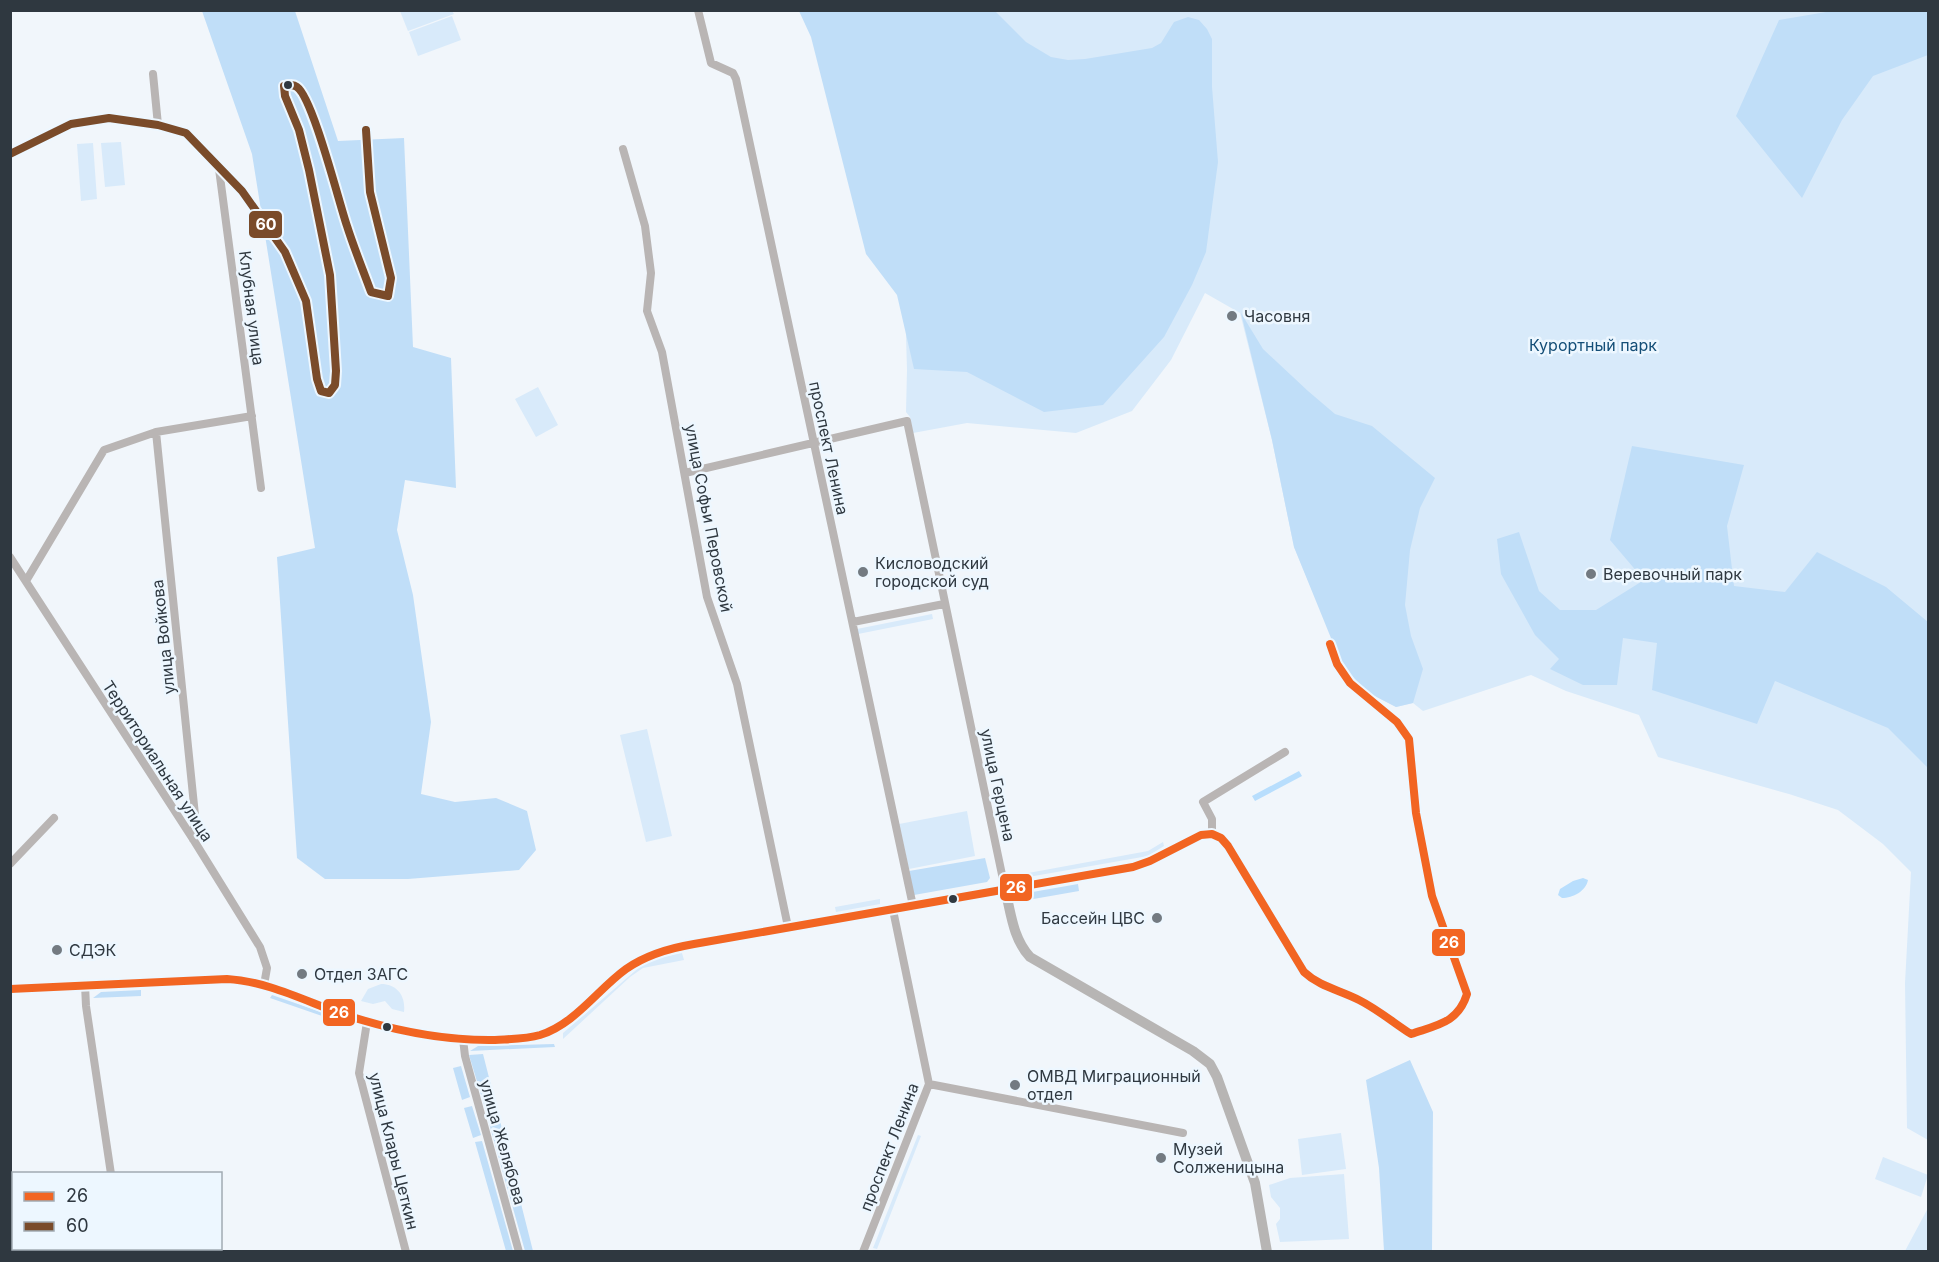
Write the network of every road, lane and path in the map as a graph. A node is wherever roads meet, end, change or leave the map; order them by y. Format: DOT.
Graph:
graph roads {
  1 [pos="698,10"];
  2 [pos="153,74"];
  3 [pos="158,125"];
  4 [pos="366,129"];
  5 [pos="623,149"];
  6 [pos="10,154"];
  7 [pos="219,168"];
  8 [pos="252,416"];
  9 [pos="156,432"];
  10 [pos="814,443"];
  11 [pos="685,473"];
  12 [pos="261,488"];
  13 [pos="10,557"];
  14 [pos="27,581"];
  15 [pos="944,604"];
  16 [pos="853,622"];
  17 [pos="1330,644"];
  18 [pos="1285,752"];
  19 [pos="54,818"];
  20 [pos="1212,834"];
  21 [pos="193,838"];
  22 [pos="10,864"];
  23 [pos="1005,889"];
  24 [pos="913,906"];
  25 [pos="893,910"];
  26 [pos="788,927"];
  27 [pos="85,985"];
  28 [pos="264,985"];
  29 [pos="10,989"];
  30 [pos="367,1022"];
  31 [pos="463,1039"];
  32 [pos="929,1084"];
  33 [pos="1183,1133"];
  34 [pos="111,1172"];
  35 [pos="406,1251"];
  36 [pos="519,1251"];
  37 [pos="863,1251"];
  38 [pos="1267,1251"];
  1 -- 10 [label="street, проспект Ленина"];
  2 -- 3 [label="street"];
  3 -- 6 [label="street"];
  3 -- 7 [label="street"];
  4 -- 7 [label="street"];
  5 -- 11 [label="street, улица Софьи Перовской"];
  7 -- 8 [label="street, Клубная улица"];
  8 -- 9 [label="street"];
  8 -- 12 [label="street, Клубная улица"];
  9 -- 14 [label="street"];
  9 -- 21 [label="street, улица Войкова"];
  10 -- 11 [label="street"];
  10 -- 15 [label="street, улица Герцена"];
  10 -- 16 [label="street, проспект Ленина"];
  11 -- 26 [label="street, улица Софьи Перовской"];
  13 -- 14 [label="street, Территориальная улица"];
  14 -- 21 [label="street, Территориальная улица"];
  15 -- 16 [label="street"];
  15 -- 23 [label="street, улица Герцена"];
  16 -- 24 [label="street, проспект Ленина"];
  17 -- 20 [label="street"];
  18 -- 20 [label="street"];
  19 -- 22 [label="street"];
  20 -- 23 [label="street"];
  21 -- 28 [label="street, Территориальная улица"];
  23 -- 24 [label="main road"];
  23 -- 38 [label="main road, улица Герцена"];
  24 -- 25 [label="main road"];
  25 -- 26 [label="main road"];
  25 -- 32 [label="street, проспект Ленина"];
  26 -- 31 [label="main road"];
  27 -- 28 [label="main road"];
  27 -- 29 [label="main road"];
  27 -- 34 [label="street"];
  28 -- 30 [label="main road"];
  30 -- 31 [label="main road"];
  30 -- 35 [label="street, улица Клары Цеткин"];
  31 -- 36 [label="street, улица Желябова"];
  32 -- 33 [label="street"];
  32 -- 37 [label="street, проспект Ленина"];
}
